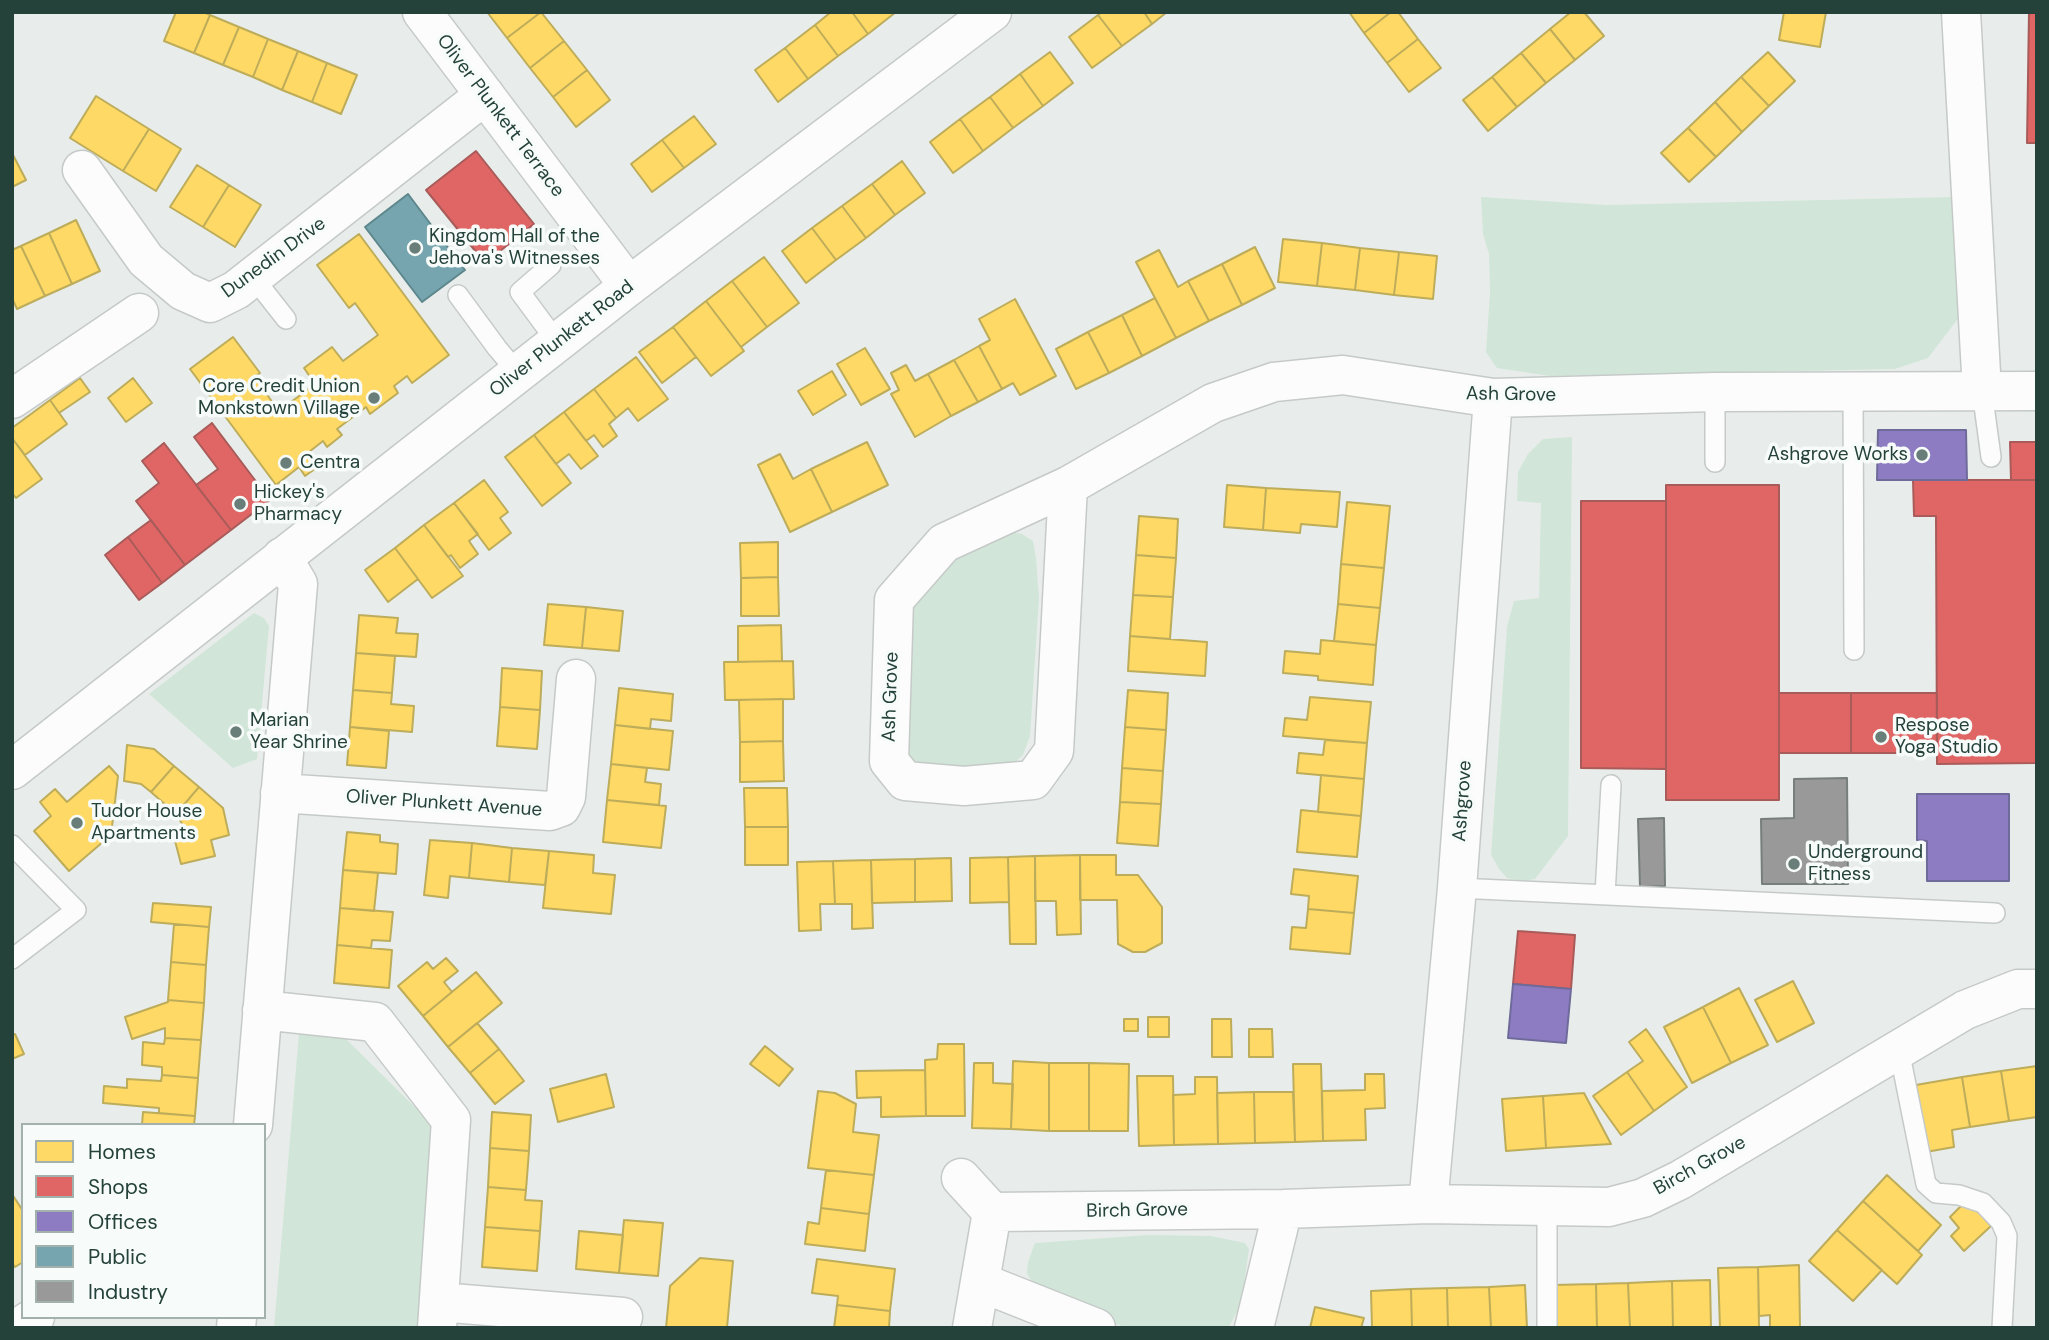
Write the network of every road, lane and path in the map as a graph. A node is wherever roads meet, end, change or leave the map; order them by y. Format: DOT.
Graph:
graph roads {
  1 [pos="422,12"];
  2 [pos="992,12"];
  3 [pos="1961,12"];
  4 [pos="485,95"];
  5 [pos="82,170"];
  6 [pos="551,265"];
  7 [pos="253,277"];
  8 [pos="629,286"];
  9 [pos="457,295"];
  10 [pos="139,313"];
  11 [pos="286,319"];
  12 [pos="557,342"];
  13 [pos="518,373"];
  14 [pos="1853,391"];
  15 [pos="1982,391"];
  16 [pos="2037,391"];
  17 [pos="1715,392"];
  18 [pos="1493,398"];
  19 [pos="12,399"];
  20 [pos="1991,457"];
  21 [pos="1715,462"];
  22 [pos="1068,486"];
  23 [pos="282,557"];
  24 [pos="1854,650"];
  25 [pos="576,679"];
  26 [pos="12,770"];
  27 [pos="1611,785"];
  28 [pos="280,793"];
  29 [pos="12,845"];
  30 [pos="1457,888"];
  31 [pos="1605,895"];
  32 [pos="1995,914"];
  33 [pos="12,959"];
  34 [pos="2037,989"];
  35 [pos="262,1010"];
  36 [pos="1899,1050"];
  37 [pos="253,1123"];
  38 [pos="961,1178"];
  39 [pos="1428,1204"];
  40 [pos="1547,1204"];
  41 [pos="1283,1209"];
  42 [pos="992,1212"];
  43 [pos="980,1282"];
  44 [pos="438,1315"];
  45 [pos="622,1317"];
  46 [pos="972,1328"];
  47 [pos="1096,1328"];
  48 [pos="1254,1328"];
  49 [pos="1547,1328"];
  50 [pos="2003,1328"];
  1 -- 4 [label="street, Oliver Plunkett Terrace"];
  2 -- 8 [label="street, Oliver Plunkett Road"];
  3 -- 15 [label="street"];
  4 -- 7 [label="street, Dunedin Drive"];
  4 -- 8 [label="street, Oliver Plunkett Terrace"];
  5 -- 7 [label="street, Dunedin Drive"];
  6 -- 12 [label="lane"];
  7 -- 11 [label="lane"];
  8 -- 12 [label="street, Oliver Plunkett Road"];
  9 -- 13 [label="lane"];
  10 -- 19 [label="street"];
  12 -- 13 [label="street, Oliver Plunkett Road"];
  13 -- 23 [label="street, Oliver Plunkett Road"];
  14 -- 15 [label="street, Ash Grove"];
  14 -- 17 [label="street, Ash Grove"];
  14 -- 24 [label="lane"];
  15 -- 16 [label="street, Ash Grove"];
  15 -- 20 [label="lane"];
  17 -- 18 [label="street, Ash Grove"];
  17 -- 21 [label="lane"];
  18 -- 22 [label="street, Ash Grove"];
  18 -- 30 [label="street, Ashgrove"];
  22 -- 22 [label="street, Ash Grove"];
  23 -- 26 [label="street, Oliver Plunkett Road"];
  23 -- 28 [label="street"];
  25 -- 28 [label="street, Oliver Plunkett Avenue"];
  27 -- 31 [label="lane"];
  28 -- 35 [label="street"];
  29 -- 33 [label="lane"];
  30 -- 31 [label="lane"];
  30 -- 39 [label="street, Ashgrove"];
  31 -- 32 [label="lane"];
  34 -- 36 [label="street, Birch Grove"];
  35 -- 37 [label="street"];
  35 -- 44 [label="street"];
  36 -- 40 [label="street, Birch Grove"];
  36 -- 50 [label="lane"];
  38 -- 42 [label="street"];
  39 -- 40 [label="street, Birch Grove"];
  39 -- 41 [label="street, Birch Grove"];
  40 -- 49 [label="lane"];
  41 -- 42 [label="street, Birch Grove"];
  41 -- 48 [label="street"];
  42 -- 43 [label="street"];
  43 -- 46 [label="street"];
  43 -- 47 [label="street"];
  44 -- 45 [label="street"];
}
